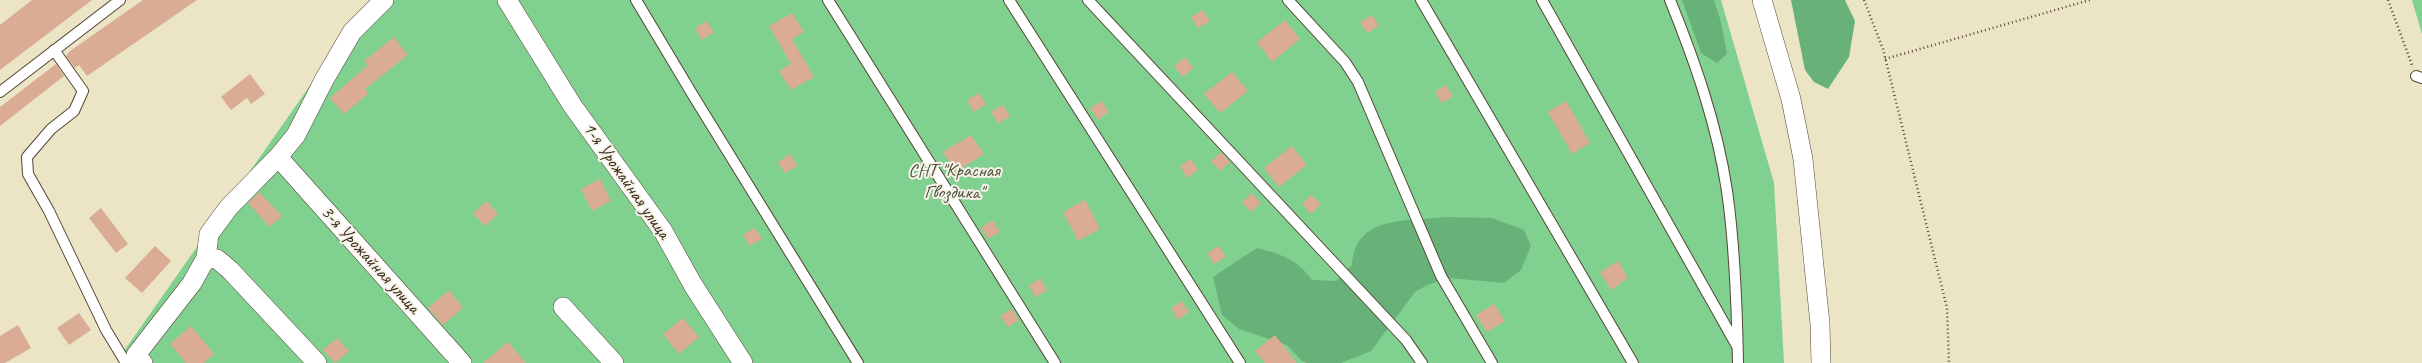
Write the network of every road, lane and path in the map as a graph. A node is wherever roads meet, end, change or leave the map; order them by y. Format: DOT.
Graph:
graph roads {
  1 [pos="120,0"];
  2 [pos="384,0"];
  3 [pos="507,0"];
  4 [pos="636,0"];
  5 [pos="828,0"];
  6 [pos="1009,0"];
  7 [pos="1088,0"];
  8 [pos="1288,0"];
  9 [pos="1421,0"];
  10 [pos="1542,0"];
  11 [pos="1670,0"];
  12 [pos="1762,0"];
  13 [pos="1864,0"];
  14 [pos="2090,0"];
  15 [pos="2388,0"];
  16 [pos="54,50"];
  17 [pos="1885,59"];
  18 [pos="2419,77"];
  19 [pos="0,92"];
  20 [pos="278,158"];
  21 [pos="206,258"];
  22 [pos="563,307"];
  23 [pos="1737,346"];
  24 [pos="134,361"];
  25 [pos="318,363"];
  26 [pos="462,363"];
  27 [pos="614,363"];
  28 [pos="743,363"];
  29 [pos="858,363"];
  30 [pos="1055,363"];
  31 [pos="1240,363"];
  32 [pos="1422,363"];
  33 [pos="1492,363"];
  34 [pos="1633,363"];
  35 [pos="1738,363"];
  36 [pos="1821,363"];
  37 [pos="1949,363"];
  1 -- 16 [label="lane"];
  2 -- 20 [label="street"];
  3 -- 28 [label="street, 1-я Урожайная улица"];
  4 -- 29 [label="lane"];
  5 -- 30 [label="lane"];
  6 -- 31 [label="lane"];
  7 -- 32 [label="lane"];
  8 -- 33 [label="lane"];
  9 -- 34 [label="lane"];
  10 -- 23 [label="lane"];
  11 -- 23 [label="lane"];
  12 -- 36 [label="street"];
  13 -- 17 [label="path"];
  14 -- 17 [label="path"];
  15 -- 18 [label="path"];
  16 -- 19 [label="lane"];
  16 -- 24 [label="lane"];
  17 -- 37 [label="path"];
  20 -- 21 [label="street"];
  20 -- 26 [label="street, 3-я Урожайная улица"];
  21 -- 24 [label="street"];
  21 -- 25 [label="street"];
  22 -- 27 [label="street"];
  23 -- 35 [label="lane"];
}
